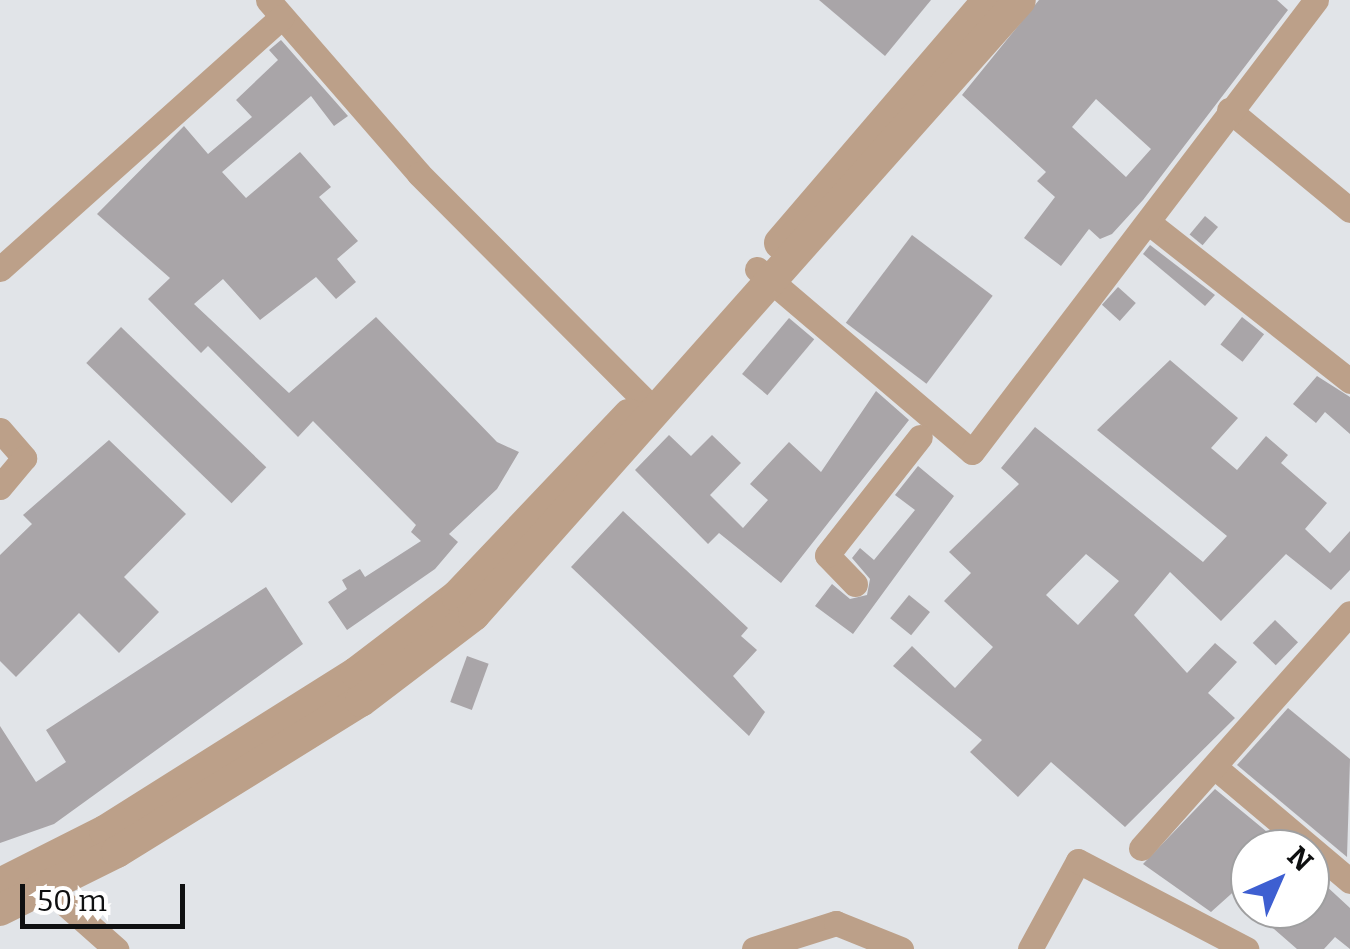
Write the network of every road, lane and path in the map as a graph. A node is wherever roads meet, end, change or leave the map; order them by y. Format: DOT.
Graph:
graph roads {
  1 [pos="988,0"];
  2 [pos="1020,0"];
  3 [pos="1316,0"];
  4 [pos="275,8"];
  5 [pos="1229,110"];
  6 [pos="1350,210"];
  7 [pos="1148,222"];
  8 [pos="0,269"];
  9 [pos="766,276"];
  10 [pos="1350,381"];
  11 [pos="644,400"];
  12 [pos="927,428"];
  13 [pos="0,430"];
  14 [pos="0,487"];
  15 [pos="855,584"];
  16 [pos="1348,620"];
  17 [pos="1217,768"];
  18 [pos="1280,829"];
  19 [pos="1141,848"];
  20 [pos="0,884"];
  21 [pos="46,887"];
  22 [pos="0,910"];
  23 [pos="116,949"];
  24 [pos="754,949"];
  25 [pos="901,949"];
  26 [pos="1030,949"];
  27 [pos="1246,949"];
  1 -- 9 [label="street"];
  2 -- 9 [label="street"];
  3 -- 5 [label="street"];
  4 -- 8 [label="street"];
  4 -- 11 [label="street"];
  5 -- 6 [label="street"];
  5 -- 7 [label="street"];
  7 -- 10 [label="street"];
  7 -- 12 [label="street"];
  9 -- 11 [label="street"];
  9 -- 12 [label="street"];
  9 -- 21 [label="street"];
  11 -- 20 [label="street"];
  12 -- 15 [label="street"];
  13 -- 14 [label="street"];
  16 -- 17 [label="street"];
  17 -- 18 [label="street"];
  17 -- 19 [label="street"];
  21 -- 22 [label="street"];
  21 -- 23 [label="street"];
  24 -- 25 [label="street"];
  26 -- 27 [label="street"];
}
